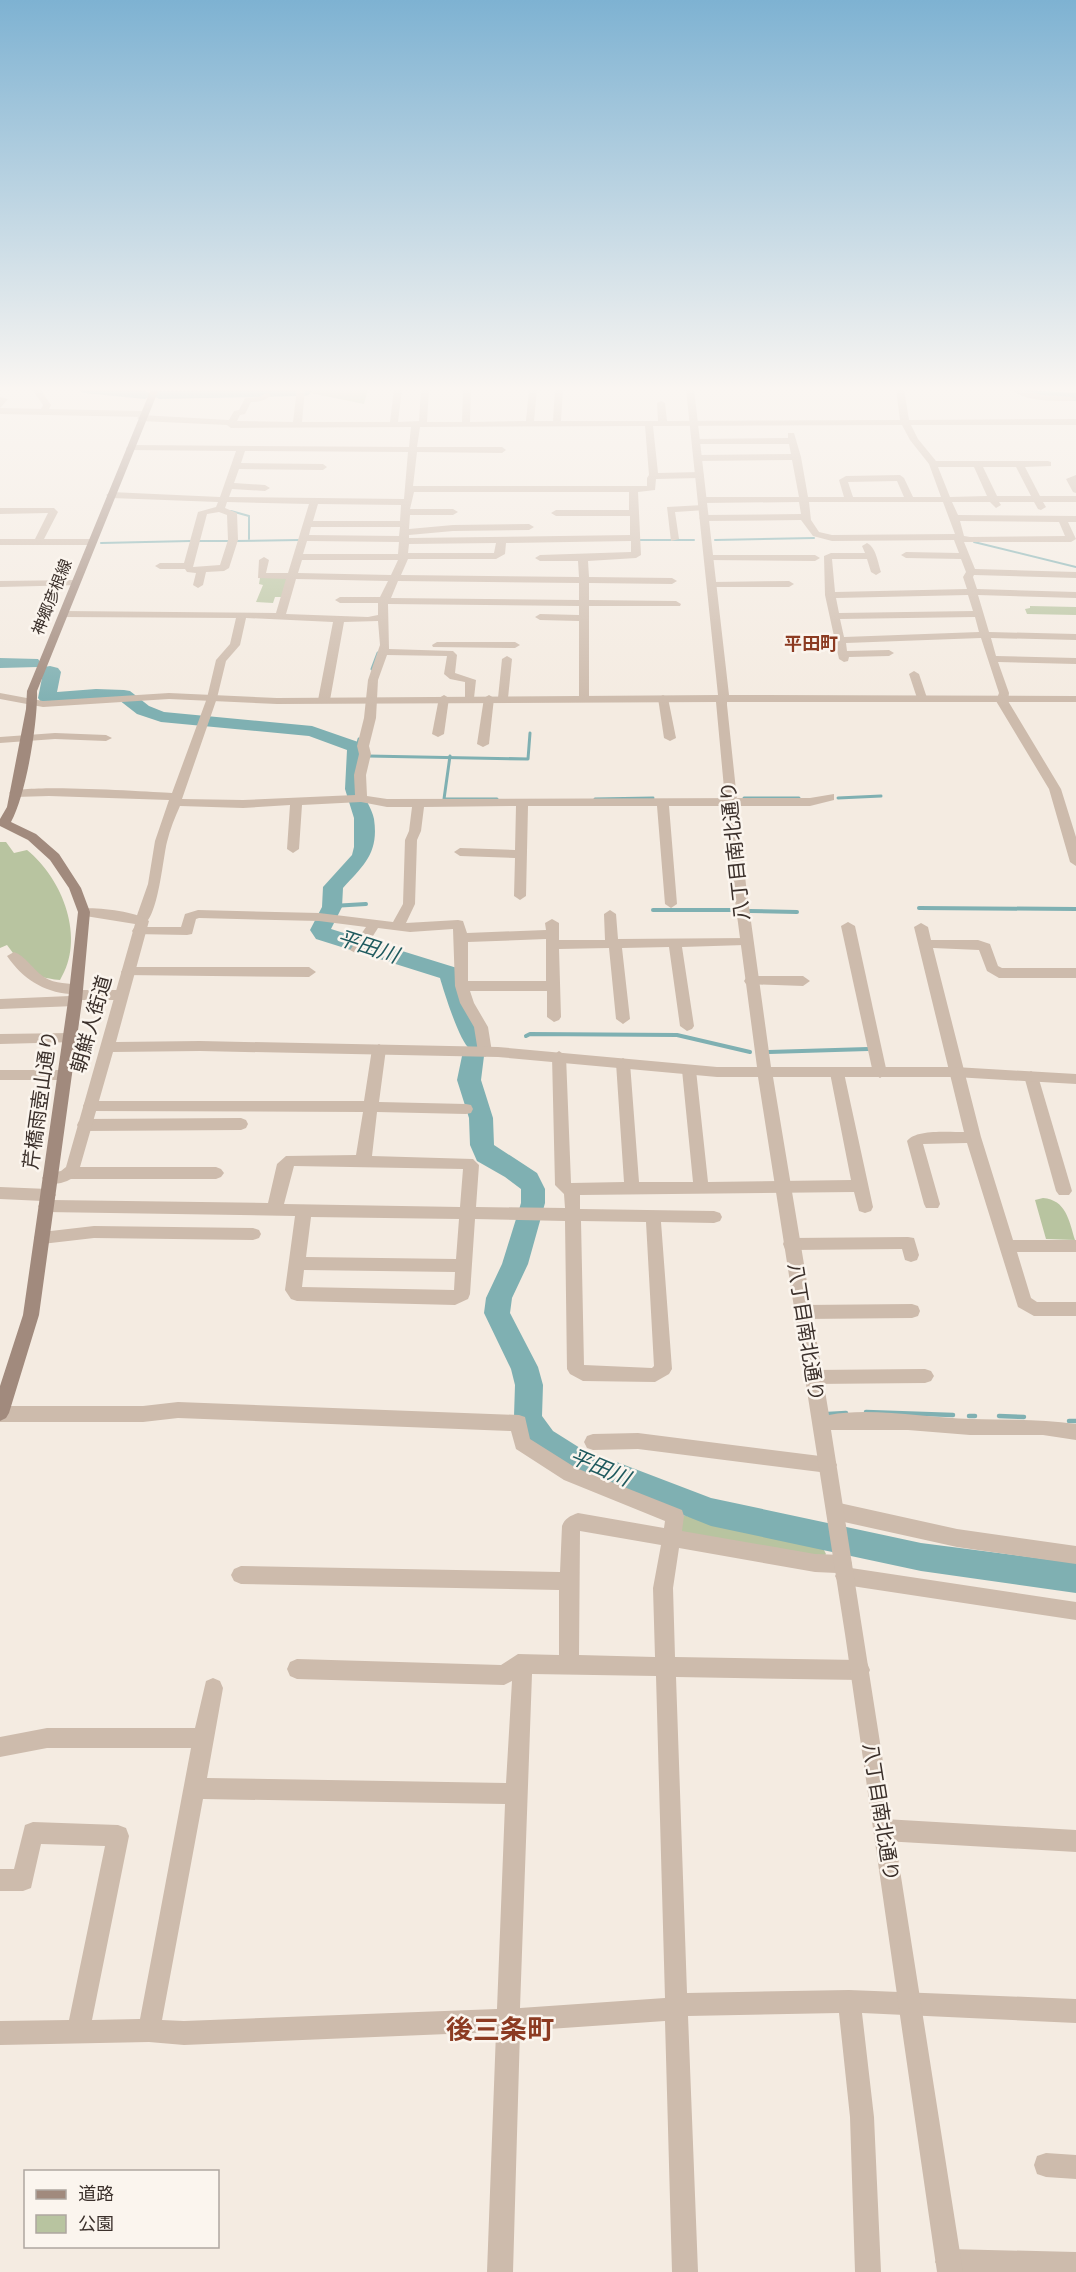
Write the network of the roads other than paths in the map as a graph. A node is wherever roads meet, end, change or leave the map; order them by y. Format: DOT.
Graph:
graph roads {
  1 [pos="111,495"];
  2 [pos="225,495"];
  3 [pos="409,495"];
  4 [pos="557,495"];
  5 [pos="633,495"];
  6 [pos="702,495"];
  7 [pos="804,495"];
  8 [pos="848,495"];
  9 [pos="908,495"];
  10 [pos="946,495"];
  11 [pos="991,495"];
  12 [pos="1035,495"];
  13 [pos="223,499"];
  14 [pos="805,499"];
  15 [pos="849,499"];
  16 [pos="910,499"];
  17 [pos="948,499"];
  18 [pos="993,499"];
  19 [pos="1037,499"];
  20 [pos="1076,499"];
  21 [pos="314,501"];
  22 [pos="405,507"];
  23 [pos="703,508"];
  24 [pos="220,509"];
  25 [pos="0,511"];
  26 [pos="453,512"];
  27 [pos="634,513"];
  28 [pos="805,517"];
  29 [pos="955,519"];
  30 [pos="1003,519"];
  31 [pos="1046,519"];
  32 [pos="1062,519"];
  33 [pos="1076,519"];
  34 [pos="308,524"];
  35 [pos="556,526"];
  36 [pos="529,527"];
  37 [pos="404,534"];
  38 [pos="864,537"];
  39 [pos="304,538"];
  40 [pos="635,538"];
  41 [pos="959,538"];
  42 [pos="674,539"];
  43 [pos="501,541"];
  44 [pos="1073,541"];
  45 [pos="0,542"];
  46 [pos="38,542"];
  47 [pos="92,542"];
  48 [pos="906,555"];
  49 [pos="871,556"];
  50 [pos="964,556"];
  51 [pos="298,557"];
  52 [pos="404,557"];
  53 [pos="583,558"];
  54 [pos="709,558"];
  55 [pos="815,558"];
  56 [pos="264,560"];
  57 [pos="159,566"];
  58 [pos="188,566"];
  59 [pos="202,570"];
  60 [pos="876,572"];
  61 [pos="971,572"];
  62 [pos="292,575"];
  63 [pos="1076,575"];
  64 [pos="396,578"];
  65 [pos="535,580"];
  66 [pos="584,580"];
  67 [pos="672,581"];
  68 [pos="76,583"];
  69 [pos="0,584"];
  70 [pos="789,584"];
  71 [pos="198,585"];
  72 [pos="712,585"];
  73 [pos="973,592"];
  74 [pos="830,595"];
  75 [pos="1076,595"];
  76 [pos="340,600"];
  77 [pos="384,601"];
  78 [pos="584,602"];
  79 [pos="676,604"];
  80 [pos="64,614"];
  81 [pos="979,614"];
  82 [pos="242,615"];
  83 [pos="281,615"];
  84 [pos="835,616"];
  85 [pos="383,617"];
  86 [pos="540,617"];
  87 [pos="583,618"];
  88 [pos="339,619"];
  89 [pos="985,636"];
  90 [pos="1076,637"];
  91 [pos="840,640"];
  92 [pos="515,645"];
  93 [pos="384,648"];
  94 [pos="888,653"];
  95 [pos="507,659"];
  96 [pos="992,659"];
  97 [pos="1076,661"];
  98 [pos="914,674"];
  99 [pos="0,696"];
  100 [pos="212,698"];
  101 [pos="444,698"];
  102 [pos="470,698"];
  103 [pos="489,698"];
  104 [pos="503,698"];
  105 [pos="584,698"];
  106 [pos="663,698"];
  107 [pos="722,698"];
  108 [pos="922,698"];
  109 [pos="1003,698"];
  110 [pos="372,699"];
  111 [pos="1076,699"];
  112 [pos="324,700"];
  113 [pos="32,701"];
  114 [pos="438,734"];
  115 [pos="106,738"];
  116 [pos="670,738"];
  117 [pos="26,739"];
  118 [pos="0,740"];
  119 [pos="483,744"];
  120 [pos="15,793"];
  121 [pos="361,798"];
  122 [pos="830,798"];
  123 [pos="175,799"];
  124 [pos="729,801"];
  125 [pos="418,802"];
  126 [pos="522,802"];
  127 [pos="663,802"];
  128 [pos="296,803"];
  129 [pos="2,823"];
  130 [pos="416,826"];
  131 [pos="430,827"];
  132 [pos="292,849"];
  133 [pos="460,852"];
  134 [pos="521,854"];
  135 [pos="1076,862"];
  136 [pos="520,896"];
  137 [pos="671,904"];
  138 [pos="84,912"];
  139 [pos="610,914"];
  140 [pos="374,925"];
  141 [pos="140,926"];
  142 [pos="848,926"];
  143 [pos="397,927"];
  144 [pos="921,927"];
  145 [pos="552,934"];
  146 [pos="460,938"];
  147 [pos="745,941"];
  148 [pos="675,942"];
  149 [pos="613,943"];
  150 [pos="926,944"];
  151 [pos="360,947"];
  152 [pos="14,956"];
  153 [pos="128,972"];
  154 [pos="309,972"];
  155 [pos="1076,973"];
  156 [pos="751,981"];
  157 [pos="803,981"];
  158 [pos="463,986"];
  159 [pos="552,986"];
  160 [pos="76,995"];
  161 [pos="120,995"];
  162 [pos="0,1004"];
  163 [pos="554,1017"];
  164 [pos="623,1019"];
  165 [pos="687,1026"];
  166 [pos="70,1038"];
  167 [pos="0,1039"];
  168 [pos="107,1047"];
  169 [pos="379,1049"];
  170 [pos="485,1052"];
  171 [pos="559,1056"];
  172 [pos="623,1063"];
  173 [pos="689,1070"];
  174 [pos="955,1072"];
  175 [pos="764,1073"];
  176 [pos="837,1073"];
  177 [pos="880,1073"];
  178 [pos="0,1075"];
  179 [pos="65,1075"];
  180 [pos="1031,1076"];
  181 [pos="1076,1079"];
  182 [pos="90,1106"];
  183 [pos="371,1106"];
  184 [pos="466,1109"];
  185 [pos="241,1124"];
  186 [pos="84,1125"];
  187 [pos="973,1137"];
  188 [pos="363,1162"];
  189 [pos="69,1173"];
  190 [pos="216,1173"];
  191 [pos="782,1186"];
  192 [pos="860,1186"];
  193 [pos="632,1188"];
  194 [pos="572,1189"];
  195 [pos="701,1189"];
  196 [pos="1064,1191"];
  197 [pos="0,1193"];
  198 [pos="48,1193"];
  199 [pos="932,1204"];
  200 [pos="865,1207"];
  201 [pos="275,1208"];
  202 [pos="304,1209"];
  203 [pos="468,1212"];
  204 [pos="653,1215"];
  205 [pos="574,1216"];
  206 [pos="714,1216"];
  207 [pos="253,1234"];
  208 [pos="42,1238"];
  209 [pos="791,1244"];
  210 [pos="1006,1246"];
  211 [pos="1076,1246"];
  212 [pos="911,1255"];
  213 [pos="296,1263"];
  214 [pos="464,1266"];
  215 [pos="1076,1309"];
  216 [pos="912,1311"];
  217 [pos="803,1312"];
  218 [pos="925,1376"];
  219 [pos="813,1377"];
  220 [pos="0,1413"];
  221 [pos="821,1424"];
  222 [pos="1076,1432"];
  223 [pos="593,1442"];
  224 [pos="828,1465"];
  225 [pos="835,1515"];
  226 [pos="670,1539"];
  227 [pos="1076,1555"];
  228 [pos="843,1566"];
  229 [pos="241,1575"];
  230 [pos="569,1581"];
  231 [pos="1076,1611"];
  232 [pos="523,1664"];
  233 [pos="569,1665"];
  234 [pos="666,1666"];
  235 [pos="297,1669"];
  236 [pos="860,1670"];
  237 [pos="213,1688"];
  238 [pos="203,1738"];
  239 [pos="0,1747"];
  240 [pos="193,1788"];
  241 [pos="516,1794"];
  242 [pos="884,1830"];
  243 [pos="1076,1841"];
  244 [pos="0,1880"];
  245 [pos="849,2001"];
  246 [pos="910,2005"];
  247 [pos="676,2007"];
  248 [pos="1076,2011"];
  249 [pos="510,2020"];
  250 [pos="78,2030"];
  251 [pos="149,2030"];
  252 [pos="0,2033"];
  253 [pos="1046,2165"];
  254 [pos="1076,2167"];
  255 [pos="1076,2265"];
  256 [pos="949,2267"];
  257 [pos="500,2272"];
  258 [pos="685,2272"];
  259 [pos="868,2272"];
  1 -- 13 [label="street"];
  1 -- 47 [label="main road, 神郷彦根線"];
  2 -- 13 [label="street"];
  3 -- 22 [label="street"];
  4 -- 35 [label="street"];
  5 -- 27 [label="street"];
  6 -- 23 [label="street, 八丁目南北通り"];
  7 -- 14 [label="street"];
  8 -- 15 [label="street"];
  9 -- 16 [label="street"];
  10 -- 17 [label="street"];
  11 -- 18 [label="street"];
  12 -- 19 [label="street"];
  13 -- 21 [label="street"];
  13 -- 24 [label="street"];
  14 -- 15 [label="street"];
  14 -- 23 [label="street"];
  14 -- 28 [label="street"];
  15 -- 16 [label="street"];
  16 -- 17 [label="street"];
  17 -- 18 [label="street"];
  17 -- 29 [label="street"];
  18 -- 19 [label="street"];
  18 -- 30 [label="street"];
  19 -- 20 [label="street"];
  19 -- 31 [label="street"];
  21 -- 22 [label="street"];
  21 -- 34 [label="street"];
  22 -- 26 [label="street"];
  22 -- 37 [label="street"];
  23 -- 28 [label="street"];
  23 -- 42 [label="street"];
  23 -- 54 [label="street, 八丁目南北通り"];
  24 -- 58 [label="street"];
  24 -- 59 [label="street"];
  25 -- 46 [label="street"];
  27 -- 35 [label="street"];
  27 -- 40 [label="street"];
  28 -- 38 [label="street"];
  29 -- 30 [label="street"];
  29 -- 41 [label="street"];
  30 -- 31 [label="street"];
  31 -- 32 [label="street"];
  32 -- 33 [label="street"];
  32 -- 44 [label="street"];
  34 -- 37 [label="street"];
  34 -- 39 [label="street"];
  35 -- 40 [label="street"];
  35 -- 43 [label="street"];
  36 -- 37 [label="street"];
  37 -- 39 [label="street"];
  37 -- 43 [label="street"];
  37 -- 52 [label="street"];
  38 -- 41 [label="street"];
  38 -- 49 [label="street"];
  39 -- 51 [label="street"];
  40 -- 53 [label="street"];
  41 -- 44 [label="street"];
  41 -- 50 [label="street"];
  43 -- 52 [label="street"];
  45 -- 46 [label="street"];
  46 -- 47 [label="street"];
  47 -- 68 [label="main road, 神郷彦根線"];
  48 -- 50 [label="street"];
  49 -- 60 [label="street"];
  49 -- 74 [label="street"];
  50 -- 61 [label="street"];
  51 -- 52 [label="street"];
  51 -- 62 [label="street"];
  52 -- 64 [label="street"];
  53 -- 65 [label="street"];
  53 -- 66 [label="street"];
  54 -- 55 [label="street"];
  54 -- 72 [label="street, 八丁目南北通り"];
  56 -- 62 [label="street"];
  57 -- 58 [label="street"];
  58 -- 59 [label="street"];
  59 -- 71 [label="street"];
  61 -- 63 [label="street"];
  61 -- 73 [label="street"];
  62 -- 64 [label="street"];
  62 -- 83 [label="street"];
  64 -- 65 [label="street"];
  64 -- 77 [label="street"];
  65 -- 66 [label="street"];
  66 -- 67 [label="street"];
  66 -- 78 [label="street"];
  68 -- 69 [label="street"];
  68 -- 80 [label="main road, 神郷彦根線"];
  70 -- 72 [label="street"];
  72 -- 107 [label="street, 八丁目南北通り"];
  73 -- 74 [label="street"];
  73 -- 75 [label="street"];
  73 -- 81 [label="street"];
  74 -- 84 [label="street"];
  76 -- 77 [label="street"];
  77 -- 78 [label="street"];
  77 -- 85 [label="street"];
  78 -- 79 [label="street"];
  78 -- 87 [label="street"];
  80 -- 82 [label="street"];
  80 -- 113 [label="main road, 神郷彦根線"];
  81 -- 84 [label="street"];
  81 -- 89 [label="street"];
  82 -- 83 [label="street"];
  82 -- 100 [label="street, 朝鮮人街道"];
  83 -- 88 [label="street"];
  84 -- 91 [label="street"];
  85 -- 88 [label="street"];
  85 -- 93 [label="street"];
  86 -- 87 [label="street"];
  87 -- 105 [label="street"];
  88 -- 112 [label="street"];
  89 -- 90 [label="street"];
  89 -- 91 [label="street"];
  89 -- 96 [label="street"];
  91 -- 94 [label="street"];
  92 -- 93 [label="street"];
  93 -- 102 [label="street"];
  93 -- 110 [label="street"];
  95 -- 104 [label="street"];
  96 -- 97 [label="street"];
  96 -- 109 [label="street"];
  98 -- 108 [label="street"];
  99 -- 113 [label="street"];
  100 -- 112 [label="street"];
  100 -- 113 [label="street"];
  100 -- 123 [label="street, 朝鮮人街道"];
  101 -- 102 [label="street"];
  101 -- 110 [label="street"];
  101 -- 114 [label="street"];
  102 -- 103 [label="street"];
  103 -- 104 [label="street"];
  103 -- 119 [label="street"];
  104 -- 105 [label="street"];
  105 -- 106 [label="street"];
  106 -- 107 [label="street"];
  106 -- 116 [label="street"];
  107 -- 108 [label="street"];
  107 -- 124 [label="street, 八丁目南北通り"];
  108 -- 109 [label="street"];
  109 -- 111 [label="street"];
  109 -- 135 [label="street"];
  110 -- 112 [label="street"];
  110 -- 121 [label="street"];
  113 -- 117 [label="main road, 神郷彦根線"];
  115 -- 117 [label="street"];
  117 -- 118 [label="street"];
  117 -- 120 [label="main road, 神郷彦根線"];
  120 -- 123 [label="street"];
  120 -- 129 [label="main road, 神郷彦根線"];
  121 -- 125 [label="street"];
  121 -- 128 [label="street"];
  122 -- 124 [label="street"];
  123 -- 128 [label="street"];
  123 -- 141 [label="street, 朝鮮人街道"];
  124 -- 127 [label="street"];
  124 -- 147 [label="street, 八丁目南北通り"];
  125 -- 126 [label="street"];
  125 -- 130 [label="street"];
  126 -- 127 [label="street"];
  126 -- 134 [label="street"];
  127 -- 137 [label="street"];
  128 -- 132 [label="street"];
  129 -- 138 [label="main road, 芹橋雨壺山通り"];
  130 -- 131 [label="street"];
  130 -- 143 [label="street"];
  133 -- 134 [label="street"];
  134 -- 136 [label="street"];
  138 -- 141 [label="street"];
  138 -- 160 [label="main road, 芹橋雨壺山通り"];
  139 -- 149 [label="street"];
  140 -- 141 [label="street"];
  140 -- 143 [label="street"];
  140 -- 151 [label="street"];
  141 -- 153 [label="street, 朝鮮人街道"];
  142 -- 177 [label="street"];
  143 -- 146 [label="street"];
  144 -- 150 [label="street"];
  145 -- 146 [label="street"];
  145 -- 149 [label="street"];
  145 -- 159 [label="street"];
  146 -- 158 [label="street"];
  147 -- 148 [label="street"];
  147 -- 156 [label="street, 八丁目南北通り"];
  148 -- 149 [label="street"];
  148 -- 165 [label="street"];
  149 -- 164 [label="street"];
  150 -- 155 [label="street"];
  150 -- 174 [label="street"];
  152 -- 160 [label="street"];
  153 -- 154 [label="street"];
  153 -- 161 [label="street, 朝鮮人街道"];
  156 -- 157 [label="street"];
  156 -- 175 [label="street, 八丁目南北通り"];
  158 -- 159 [label="street"];
  158 -- 170 [label="street"];
  159 -- 163 [label="street"];
  160 -- 161 [label="street"];
  160 -- 162 [label="street"];
  160 -- 166 [label="main road, 芹橋雨壺山通り"];
  161 -- 168 [label="street, 朝鮮人街道"];
  166 -- 167 [label="street"];
  166 -- 179 [label="main road, 芹橋雨壺山通り"];
  168 -- 169 [label="street"];
  168 -- 182 [label="street, 朝鮮人街道"];
  169 -- 170 [label="street"];
  169 -- 183 [label="street"];
  170 -- 171 [label="street"];
  171 -- 172 [label="street"];
  171 -- 194 [label="street"];
  172 -- 173 [label="street"];
  172 -- 193 [label="street"];
  173 -- 175 [label="street"];
  173 -- 195 [label="street"];
  174 -- 177 [label="street"];
  174 -- 180 [label="street"];
  174 -- 187 [label="street"];
  175 -- 176 [label="street"];
  175 -- 191 [label="street, 八丁目南北通り"];
  176 -- 177 [label="street"];
  176 -- 192 [label="street"];
  178 -- 179 [label="street"];
  179 -- 198 [label="main road, 芹橋雨壺山通り"];
  180 -- 181 [label="street"];
  180 -- 196 [label="street"];
  182 -- 183 [label="street"];
  182 -- 186 [label="street, 朝鮮人街道"];
  183 -- 184 [label="street"];
  183 -- 188 [label="street"];
  185 -- 186 [label="street"];
  186 -- 189 [label="street, 朝鮮人街道"];
  187 -- 199 [label="street"];
  187 -- 210 [label="street"];
  188 -- 201 [label="street"];
  188 -- 203 [label="street"];
  189 -- 190 [label="street"];
  189 -- 198 [label="street"];
  191 -- 192 [label="street"];
  191 -- 195 [label="street"];
  191 -- 209 [label="street, 八丁目南北通り"];
  192 -- 200 [label="street"];
  193 -- 194 [label="street"];
  193 -- 195 [label="street"];
  194 -- 205 [label="street"];
  197 -- 198 [label="street"];
  198 -- 201 [label="street"];
  198 -- 208 [label="main road, 芹橋雨壺山通り"];
  201 -- 202 [label="street"];
  202 -- 203 [label="street"];
  202 -- 213 [label="street"];
  203 -- 205 [label="street"];
  203 -- 214 [label="street"];
  204 -- 205 [label="street"];
  204 -- 205 [label="street"];
  204 -- 206 [label="street"];
  207 -- 208 [label="street"];
  208 -- 220 [label="main road, 芹橋雨壺山通り"];
  209 -- 212 [label="street"];
  209 -- 217 [label="street, 八丁目南北通り"];
  210 -- 211 [label="street"];
  210 -- 215 [label="street"];
  213 -- 214 [label="street"];
  213 -- 214 [label="street"];
  216 -- 217 [label="street"];
  217 -- 219 [label="street, 八丁目南北通り"];
  218 -- 219 [label="street"];
  219 -- 221 [label="street, 八丁目南北通り"];
  220 -- 226 [label="street"];
  221 -- 222 [label="street"];
  221 -- 224 [label="street, 八丁目南北通り"];
  223 -- 224 [label="street"];
  224 -- 225 [label="street, 八丁目南北通り"];
  225 -- 227 [label="street"];
  225 -- 228 [label="street, 八丁目南北通り"];
  226 -- 228 [label="street"];
  226 -- 230 [label="street"];
  226 -- 234 [label="street"];
  228 -- 231 [label="street"];
  228 -- 236 [label="street, 八丁目南北通り"];
  229 -- 230 [label="street"];
  230 -- 233 [label="street"];
  232 -- 233 [label="street"];
  232 -- 235 [label="street"];
  232 -- 241 [label="street"];
  233 -- 234 [label="street"];
  234 -- 236 [label="street"];
  234 -- 247 [label="street"];
  236 -- 242 [label="street, 八丁目南北通り"];
  237 -- 238 [label="street"];
  238 -- 239 [label="street"];
  238 -- 240 [label="street"];
  240 -- 241 [label="street"];
  240 -- 251 [label="street"];
  241 -- 249 [label="street"];
  242 -- 243 [label="street"];
  242 -- 246 [label="street, 八丁目南北通り"];
  244 -- 250 [label="street"];
  245 -- 246 [label="street"];
  245 -- 247 [label="street"];
  245 -- 259 [label="street"];
  246 -- 248 [label="street"];
  246 -- 256 [label="street, 八丁目南北通り"];
  247 -- 249 [label="street"];
  247 -- 258 [label="street"];
  249 -- 251 [label="street"];
  249 -- 257 [label="street"];
  250 -- 251 [label="street"];
  250 -- 252 [label="street"];
  253 -- 254 [label="street"];
  255 -- 256 [label="street"];
}
